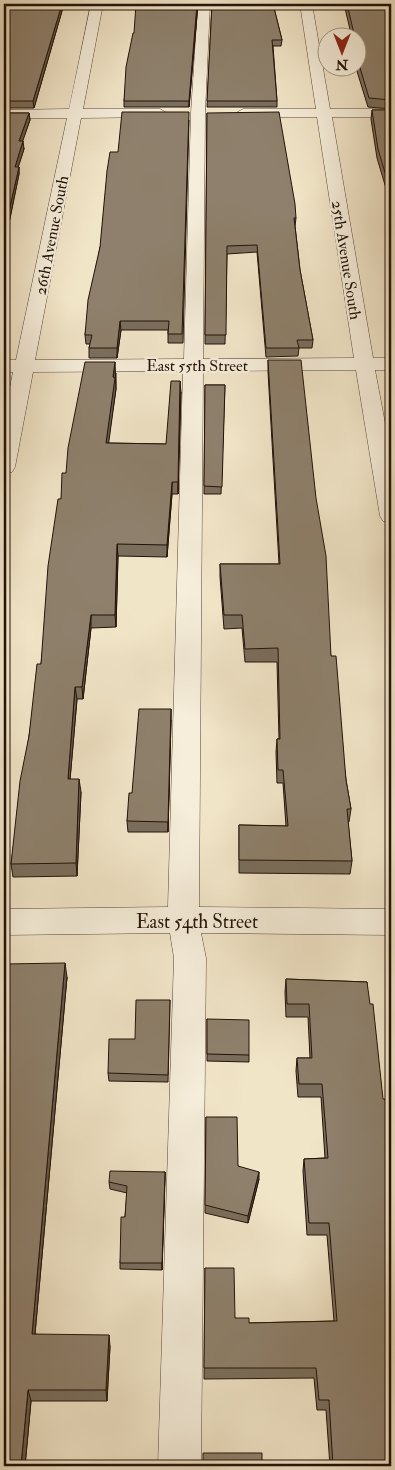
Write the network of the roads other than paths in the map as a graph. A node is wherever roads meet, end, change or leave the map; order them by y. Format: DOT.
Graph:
graph roads {
  1 [pos="97,4"];
  2 [pos="204,4"];
  3 [pos="306,4"];
  4 [pos="214,113"];
  5 [pos="323,113"];
  6 [pos="391,113"];
  7 [pos="4,114"];
  8 [pos="75,114"];
  9 [pos="364,364"];
  10 [pos="391,364"];
  11 [pos="195,365"];
  12 [pos="4,366"];
  13 [pos="24,366"];
  14 [pos="4,467"];
  15 [pos="391,516"];
  16 [pos="183,920"];
  17 [pos="4,922"];
  18 [pos="391,922"];
  19 [pos="180,1466"];
  1 -- 8 [label="street, 26th Avenue South"];
  2 -- 4 [label="street"];
  3 -- 5 [label="street, 25th Avenue South"];
  4 -- 5 [label="street"];
  4 -- 8 [label="street"];
  4 -- 11 [label="street"];
  5 -- 6 [label="street"];
  5 -- 9 [label="street, 25th Avenue South"];
  7 -- 8 [label="street"];
  8 -- 13 [label="street, 26th Avenue South"];
  9 -- 10 [label="street, East 55th Street"];
  9 -- 11 [label="street, East 55th Street"];
  9 -- 15 [label="street, 25th Avenue South"];
  11 -- 13 [label="street, East 55th Street"];
  11 -- 16 [label="street"];
  12 -- 13 [label="street, East 55th Street"];
  13 -- 14 [label="street, 26th Avenue South"];
  16 -- 17 [label="street, East 54th Street"];
  16 -- 18 [label="street, East 54th Street"];
  16 -- 19 [label="street"];
}
